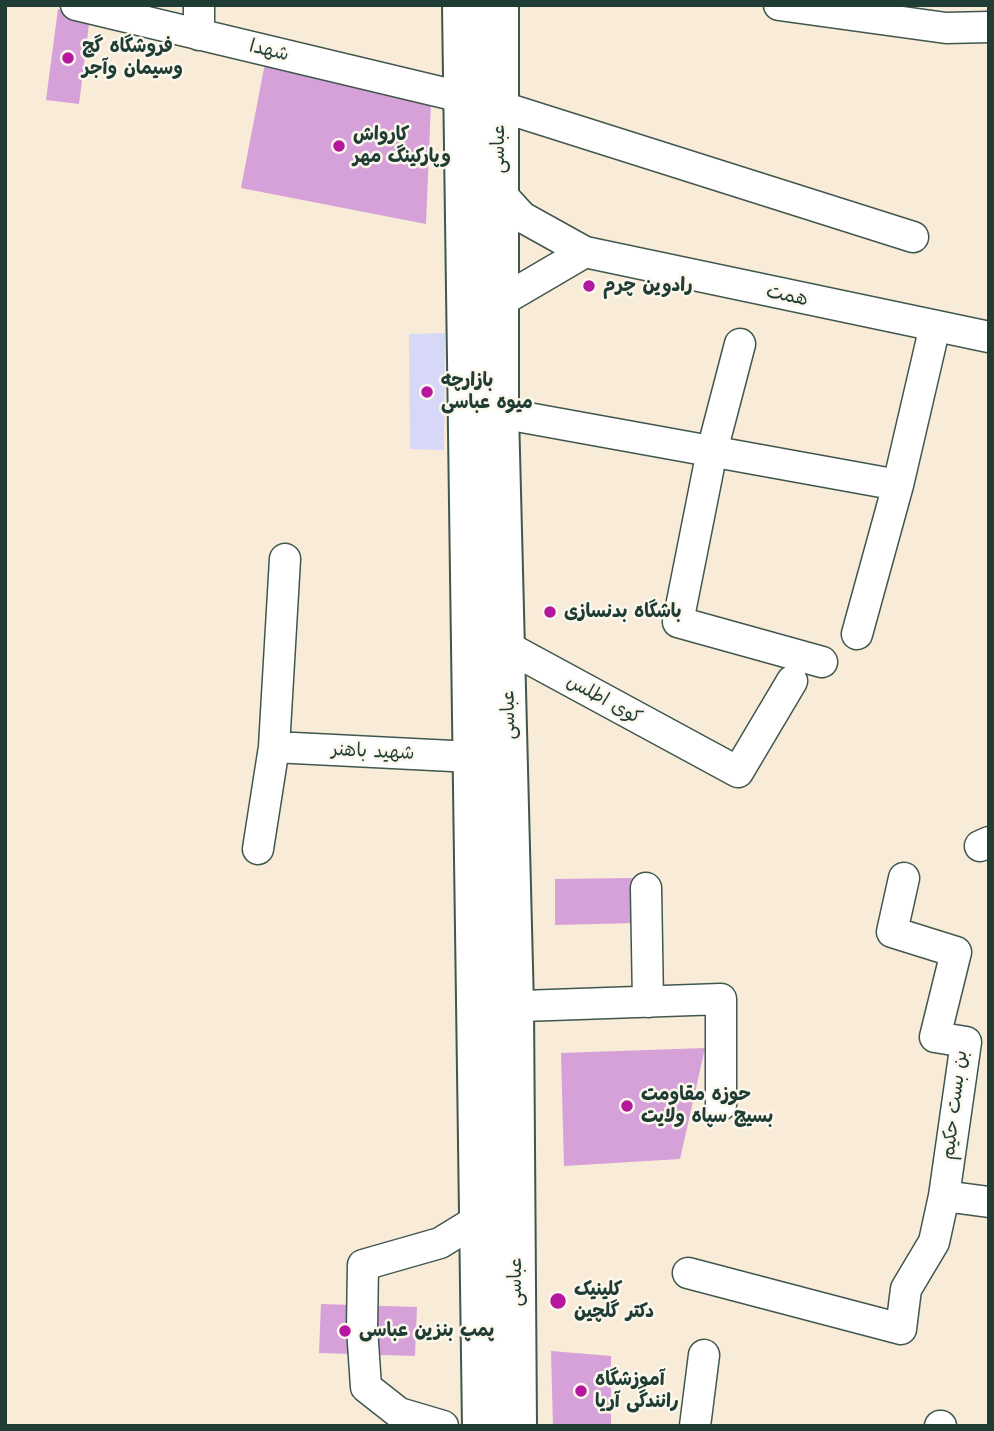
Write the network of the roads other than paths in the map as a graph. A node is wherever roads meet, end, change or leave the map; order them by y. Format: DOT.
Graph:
graph roads {
  1 [pos="76,5"];
  2 [pos="199,5"];
  3 [pos="462,5"];
  4 [pos="499,5"];
  5 [pos="779,5"];
  6 [pos="989,27"];
  7 [pos="199,35"];
  8 [pos="462,98"];
  9 [pos="499,106"];
  10 [pos="463,156"];
  11 [pos="499,190"];
  12 [pos="914,237"];
  13 [pos="585,252"];
  14 [pos="500,300"];
  15 [pos="466,323"];
  16 [pos="935,326"];
  17 [pos="989,337"];
  18 [pos="740,344"];
  19 [pos="483,410"];
  20 [pos="712,451"];
  21 [pos="898,485"];
  22 [pos="285,559"];
  23 [pos="470,627"];
  24 [pos="857,635"];
  25 [pos="507,647"];
  26 [pos="821,662"];
  27 [pos="792,681"];
  28 [pos="274,747"];
  29 [pos="472,757"];
  30 [pos="258,849"];
  31 [pos="904,878"];
  32 [pos="646,888"];
  33 [pos="648,1002"];
  34 [pos="514,1006"];
  35 [pos="476,1008"];
  36 [pos="721,1105"];
  37 [pos="944,1196"];
  38 [pos="989,1202"];
  39 [pos="479,1219"];
  40 [pos="688,1273"];
  41 [pos="704,1355"];
  42 [pos="443,1426"];
  43 [pos="482,1426"];
  44 [pos="517,1426"];
  45 [pos="695,1426"];
  1 -- 7 [label="street, شهدا"];
  2 -- 7 [label="street"];
  3 -- 8 [label="main road, عباسى"];
  4 -- 9 [label="main road, عباسى"];
  5 -- 6 [label="street"];
  7 -- 8 [label="street, شهدا"];
  8 -- 9 [label="street, شهدا"];
  8 -- 10 [label="main road, عباسى"];
  9 -- 11 [label="main road, عباسى"];
  9 -- 12 [label="street, شهدا"];
  10 -- 11 [label="street, همت"];
  10 -- 15 [label="main road, عباسى"];
  11 -- 13 [label="street, همت"];
  11 -- 14 [label="main road, عباسى"];
  13 -- 14 [label="street"];
  13 -- 16 [label="street, همت"];
  14 -- 15 [label="street"];
  14 -- 19 [label="main road, عباسى"];
  15 -- 19 [label="main road, عباسى"];
  16 -- 17 [label="street, همت"];
  16 -- 21 [label="street"];
  18 -- 20 [label="street"];
  19 -- 20 [label="street"];
  19 -- 23 [label="main road, عباسى"];
  19 -- 25 [label="main road, عباسى"];
  20 -- 21 [label="street"];
  20 -- 26 [label="street"];
  21 -- 24 [label="street"];
  22 -- 28 [label="street"];
  23 -- 25 [label="street, کوی اطلس"];
  23 -- 29 [label="main road, عباسى"];
  25 -- 27 [label="street, کوی اطلس"];
  25 -- 34 [label="main road, عباسى"];
  28 -- 29 [label="street, شهید باهنر"];
  28 -- 30 [label="street"];
  29 -- 35 [label="main road, عباسى"];
  31 -- 37 [label="street, بن بست حکیم"];
  32 -- 33 [label="street"];
  33 -- 34 [label="street"];
  33 -- 36 [label="street"];
  34 -- 35 [label="street"];
  34 -- 44 [label="main road, عباسى"];
  35 -- 39 [label="main road, عباسى"];
  37 -- 38 [label="street"];
  37 -- 40 [label="street, بن بست حکیم"];
  39 -- 42 [label="street"];
  39 -- 43 [label="main road, عباسى"];
  41 -- 45 [label="street"];
}
